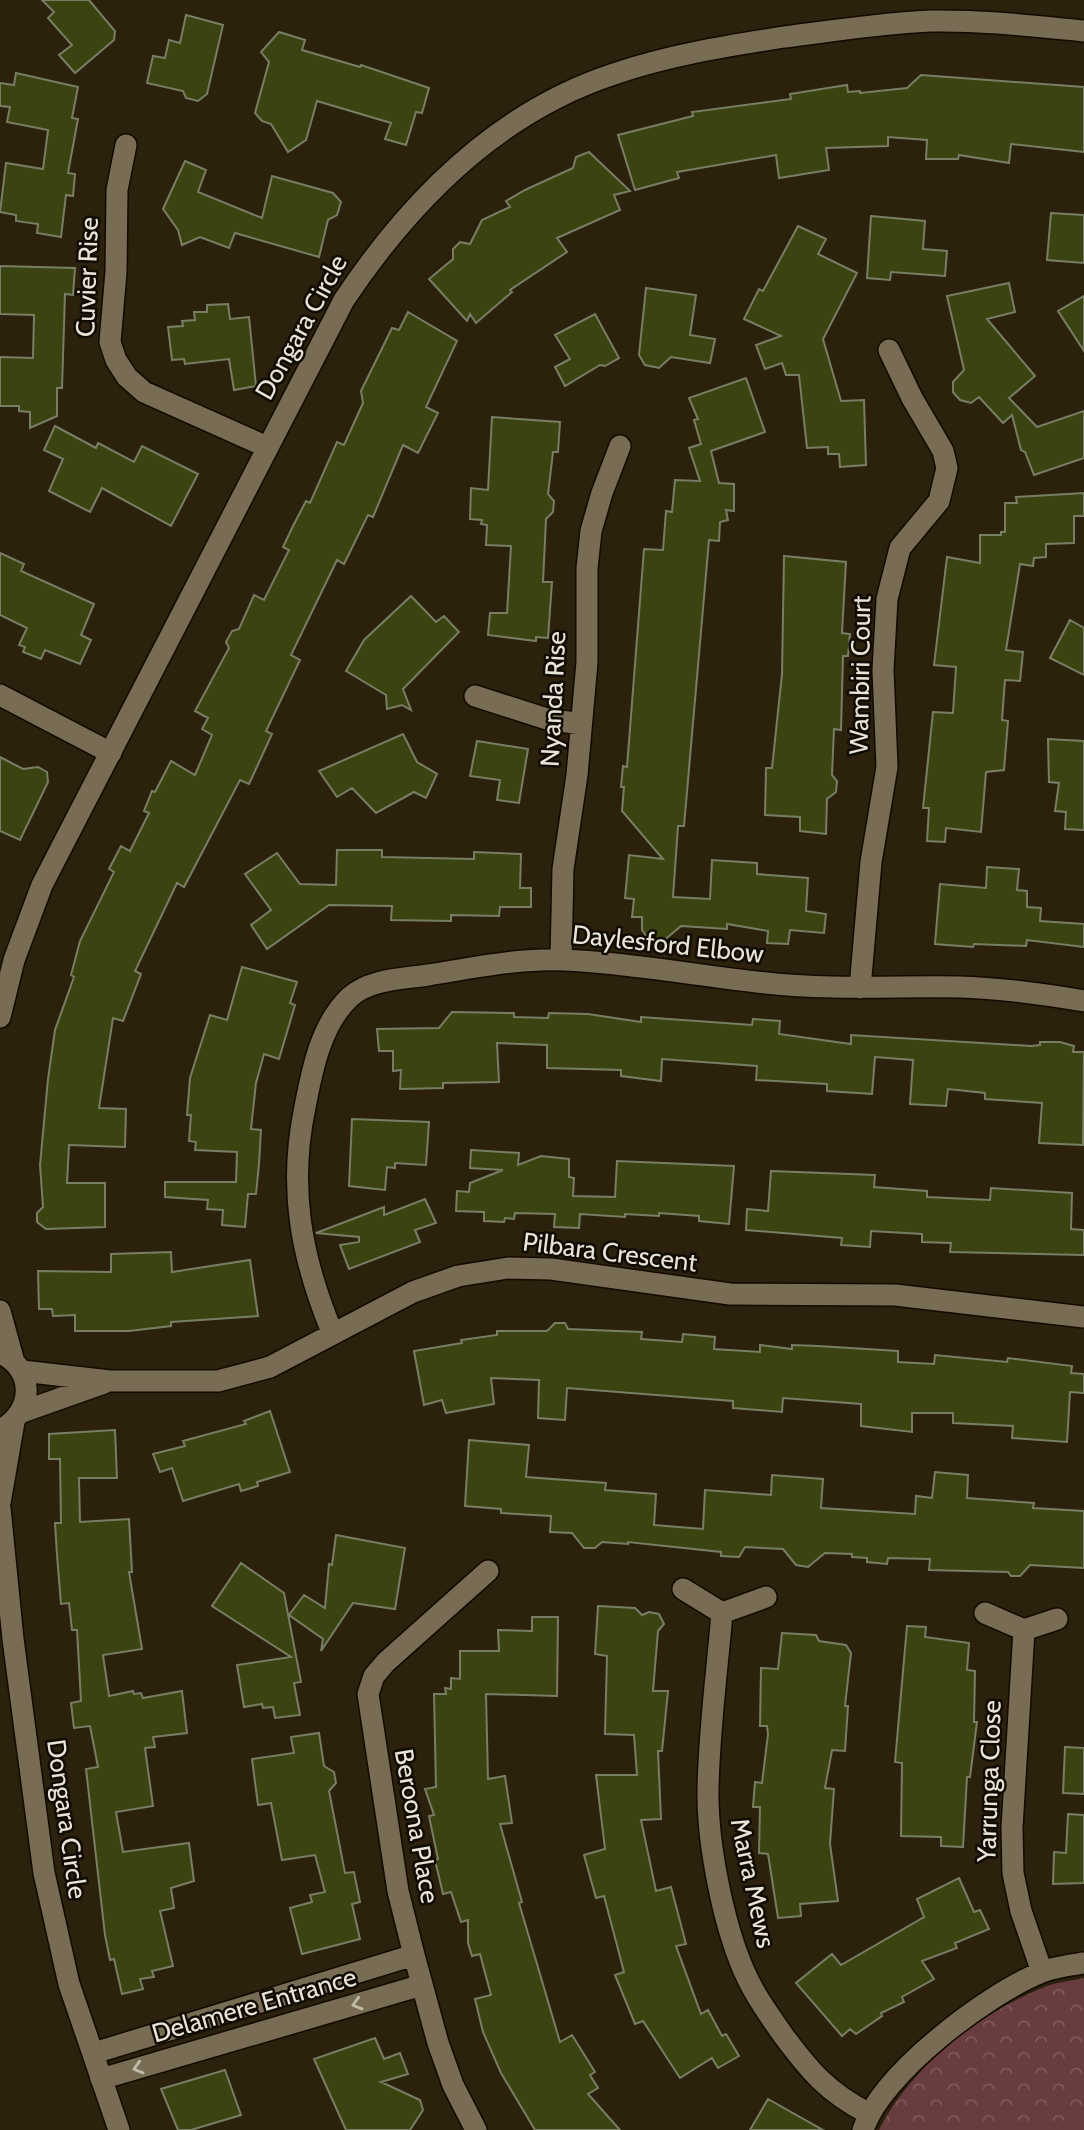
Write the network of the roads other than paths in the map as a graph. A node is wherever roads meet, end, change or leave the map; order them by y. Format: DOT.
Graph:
graph roads {
  1 [pos="1084,31"];
  2 [pos="126,145"];
  3 [pos="889,350"];
  4 [pos="620,446"];
  5 [pos="267,447"];
  6 [pos="0,695"];
  7 [pos="475,696"];
  8 [pos="581,724"];
  9 [pos="111,753"];
  10 [pos="561,960"];
  11 [pos="860,988"];
  12 [pos="1084,1001"];
  13 [pos="0,1017"];
  14 [pos="0,1311"];
  15 [pos="1084,1317"];
  16 [pos="332,1332"];
  17 [pos="12,1362"];
  18 [pos="110,1381"];
  19 [pos="12,1421"];
  20 [pos="0,1505"];
  21 [pos="488,1571"];
  22 [pos="683,1589"];
  23 [pos="766,1597"];
  24 [pos="985,1613"];
  25 [pos="722,1614"];
  26 [pos="1057,1619"];
  27 [pos="1024,1630"];
  28 [pos="414,1955"];
  29 [pos="1084,1963"];
  30 [pos="1042,1972"];
  31 [pos="422,1985"];
  32 [pos="94,2053"];
  33 [pos="101,2079"];
  34 [pos="865,2121"];
  35 [pos="119,2130"];
  36 [pos="476,2130"];
  1 -- 5 [label="street, Dongara Circle"];
  2 -- 5 [label="street, Cuvier Rise"];
  3 -- 11 [label="street, Wambiri Court"];
  4 -- 8 [label="street, Nyanda Rise"];
  5 -- 9 [label="street, Dongara Circle"];
  6 -- 9 [label="street"];
  7 -- 8 [label="street"];
  8 -- 10 [label="street, Nyanda Rise"];
  9 -- 13 [label="street, Dongara Circle"];
  10 -- 11 [label="street, Daylesford Elbow"];
  10 -- 16 [label="street, Daylesford Elbow"];
  11 -- 12 [label="street, Daylesford Elbow"];
  14 -- 17 [label="street"];
  15 -- 16 [label="street, Pilbara Crescent"];
  16 -- 18 [label="street, Pilbara Crescent"];
  17 -- 18 [label="street, Pilbara Crescent"];
  17 -- 19 [label="street, Dongara Circle"];
  18 -- 19 [label="street, Pilbara Crescent"];
  19 -- 20 [label="street, Dongara Circle"];
  20 -- 32 [label="street, Dongara Circle"];
  21 -- 28 [label="street, Beroona Place"];
  22 -- 25 [label="street"];
  23 -- 25 [label="street"];
  24 -- 27 [label="street"];
  25 -- 34 [label="street, Marra Mews"];
  26 -- 27 [label="street"];
  27 -- 30 [label="street, Yarrunga Close"];
  28 -- 31 [label="street, Beroona Place"];
  28 -- 32 [label="street, Delamere Entrance"];
  29 -- 30 [label="street"];
  30 -- 34 [label="street"];
  31 -- 33 [label="street, Delamere Entrance, one-way"];
  31 -- 36 [label="street, Beroona Place"];
  32 -- 33 [label="street, Dongara Circle"];
  33 -- 35 [label="street, Dongara Circle"];
}
